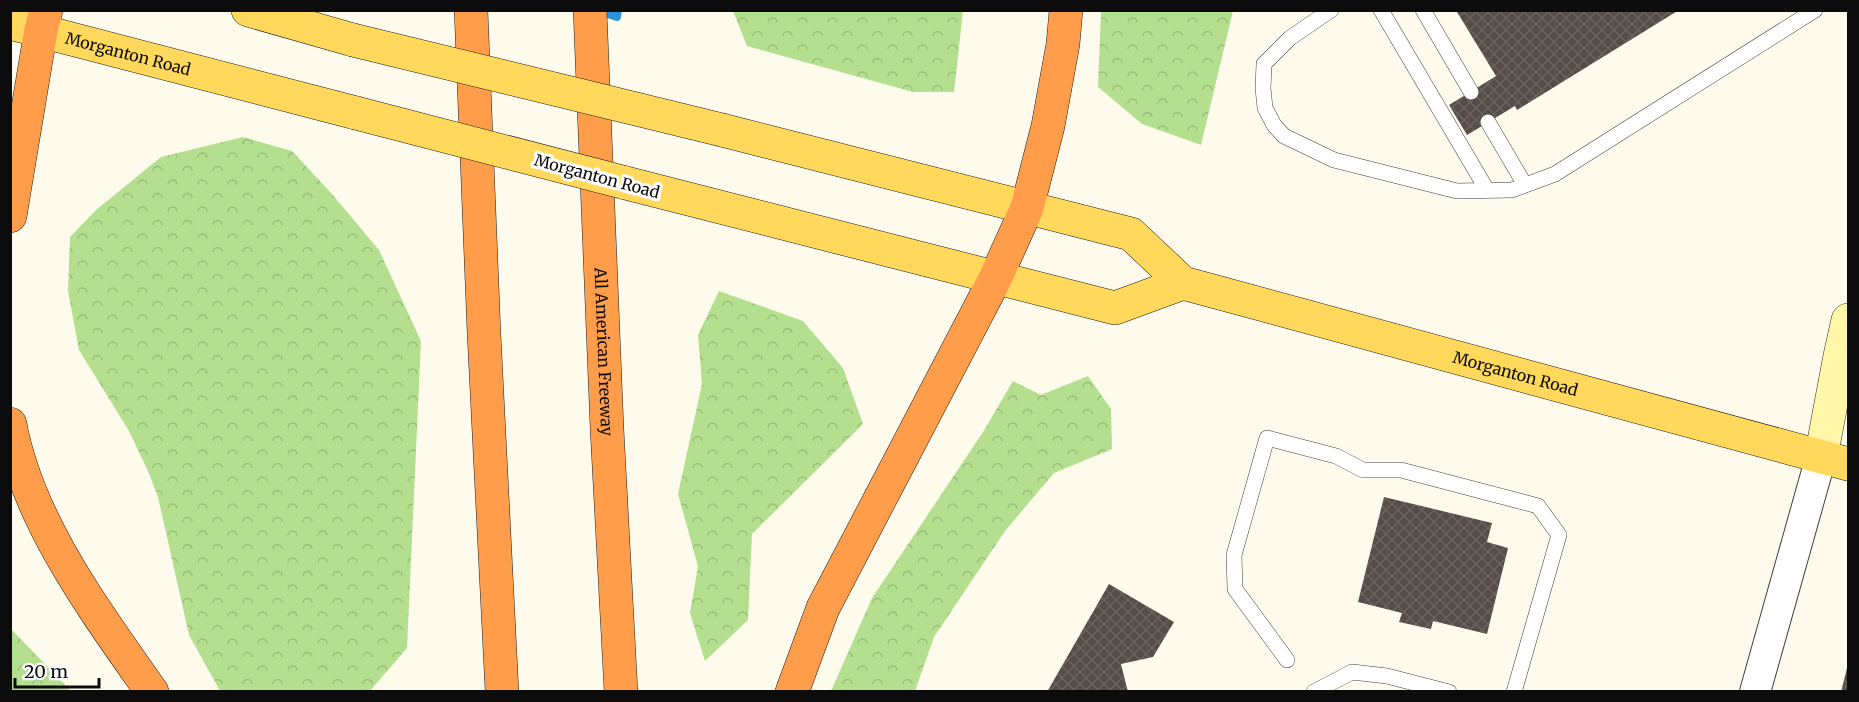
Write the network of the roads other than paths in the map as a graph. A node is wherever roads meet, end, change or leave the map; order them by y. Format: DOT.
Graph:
graph roads {
  1 [pos="248,10"];
  2 [pos="471,10"];
  3 [pos="590,10"];
  4 [pos="1066,10"];
  5 [pos="1331,10"];
  6 [pos="1381,10"];
  7 [pos="1423,10"];
  8 [pos="1815,10"];
  9 [pos="32,21"];
  10 [pos="1471,92"];
  11 [pos="1488,122"];
  12 [pos="1525,185"];
  13 [pos="1487,190"];
  14 [pos="1028,208"];
  15 [pos="10,216"];
  16 [pos="995,279"];
  17 [pos="1183,283"];
  18 [pos="1848,320"];
  19 [pos="10,424"];
  20 [pos="1835,460"];
  21 [pos="1287,660"];
  22 [pos="152,692"];
  23 [pos="502,692"];
  24 [pos="621,692"];
  25 [pos="792,692"];
  26 [pos="1314,692"];
  27 [pos="1449,692"];
  28 [pos="1514,692"];
  29 [pos="1755,692"];
  1 -- 14 [label="main road, Morganton Road, bridge"];
  2 -- 23 [label="highway"];
  3 -- 24 [label="highway, All American Freeway"];
  4 -- 14 [label="highway"];
  5 -- 13 [label="lane"];
  6 -- 13 [label="lane"];
  7 -- 10 [label="lane"];
  8 -- 12 [label="lane"];
  9 -- 15 [label="highway"];
  9 -- 16 [label="main road, Morganton Road, bridge"];
  11 -- 12 [label="lane"];
  12 -- 13 [label="lane"];
  14 -- 16 [label="highway"];
  14 -- 17 [label="main road, Morganton Road"];
  16 -- 17 [label="main road, Morganton Road"];
  16 -- 25 [label="highway"];
  17 -- 20 [label="main road, Morganton Road"];
  18 -- 20 [label="street"];
  19 -- 22 [label="highway"];
  20 -- 29 [label="street"];
  21 -- 28 [label="lane"];
  26 -- 27 [label="lane"];
}
